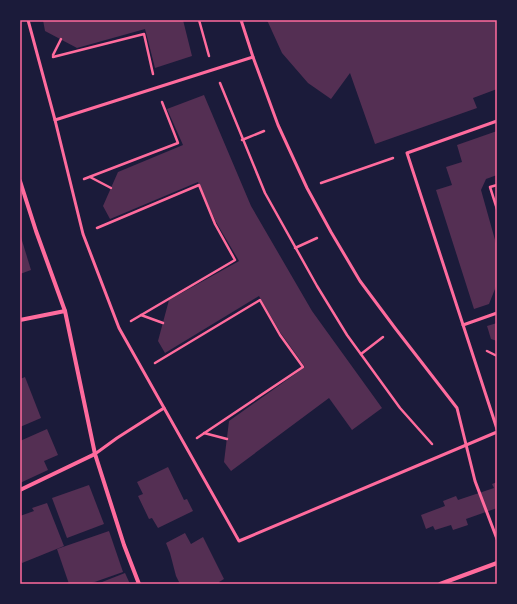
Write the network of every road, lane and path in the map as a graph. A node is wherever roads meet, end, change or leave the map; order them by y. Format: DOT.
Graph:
graph roads {
  1 [pos="28,20"];
  2 [pos="199,20"];
  3 [pos="241,20"];
  4 [pos="61,39"];
  5 [pos="52,57"];
  6 [pos="253,57"];
  7 [pos="214,69"];
  8 [pos="54,120"];
  9 [pos="497,121"];
  10 [pos="278,125"];
  11 [pos="242,140"];
  12 [pos="407,153"];
  13 [pos="89,177"];
  14 [pos="20,181"];
  15 [pos="497,185"];
  16 [pos="111,188"];
  17 [pos="306,188"];
  18 [pos="497,209"];
  19 [pos="331,232"];
  20 [pos="83,234"];
  21 [pos="295,248"];
  22 [pos="65,311"];
  23 [pos="497,313"];
  24 [pos="141,315"];
  25 [pos="20,320"];
  26 [pos="163,323"];
  27 [pos="463,325"];
  28 [pos="118,328"];
  29 [pos="395,328"];
  30 [pos="361,354"];
  31 [pos="142,371"];
  32 [pos="164,408"];
  33 [pos="497,430"];
  34 [pos="204,433"];
  35 [pos="227,439"];
  36 [pos="466,445"];
  37 [pos="185,446"];
  38 [pos="95,454"];
  39 [pos="442,455"];
  40 [pos="20,490"];
  41 [pos="497,539"];
  42 [pos="497,563"];
  43 [pos="139,584"];
  44 [pos="440,584"];
  1 -- 8 [label="lane"];
  2 -- 7 [label="path"];
  3 -- 6 [label="lane"];
  4 -- 5 [label="path"];
  6 -- 7 [label="lane"];
  6 -- 10 [label="lane"];
  7 -- 8 [label="lane"];
  7 -- 11 [label="path"];
  8 -- 20 [label="lane"];
  9 -- 12 [label="lane"];
  10 -- 11 [label="path"];
  10 -- 17 [label="lane"];
  11 -- 21 [label="path"];
  12 -- 17 [label="path"];
  12 -- 27 [label="lane"];
  13 -- 16 [label="path"];
  14 -- 22 [label="street"];
  15 -- 18 [label="path"];
  17 -- 19 [label="lane"];
  19 -- 21 [label="path"];
  19 -- 29 [label="lane"];
  20 -- 24 [label="path"];
  20 -- 28 [label="lane"];
  21 -- 30 [label="path"];
  22 -- 25 [label="street"];
  22 -- 38 [label="street"];
  23 -- 27 [label="lane"];
  24 -- 26 [label="path"];
  24 -- 28 [label="path"];
  27 -- 33 [label="lane"];
  28 -- 31 [label="lane"];
  29 -- 30 [label="path"];
  29 -- 36 [label="lane"];
  30 -- 39 [label="path"];
  31 -- 32 [label="lane"];
  31 -- 34 [label="path"];
  32 -- 37 [label="lane"];
  32 -- 38 [label="lane"];
  33 -- 36 [label="lane"];
  34 -- 35 [label="path"];
  34 -- 37 [label="path"];
  36 -- 39 [label="lane"];
  36 -- 41 [label="lane"];
  37 -- 39 [label="lane"];
  38 -- 40 [label="street"];
  38 -- 43 [label="street"];
  42 -- 44 [label="street"];
}
